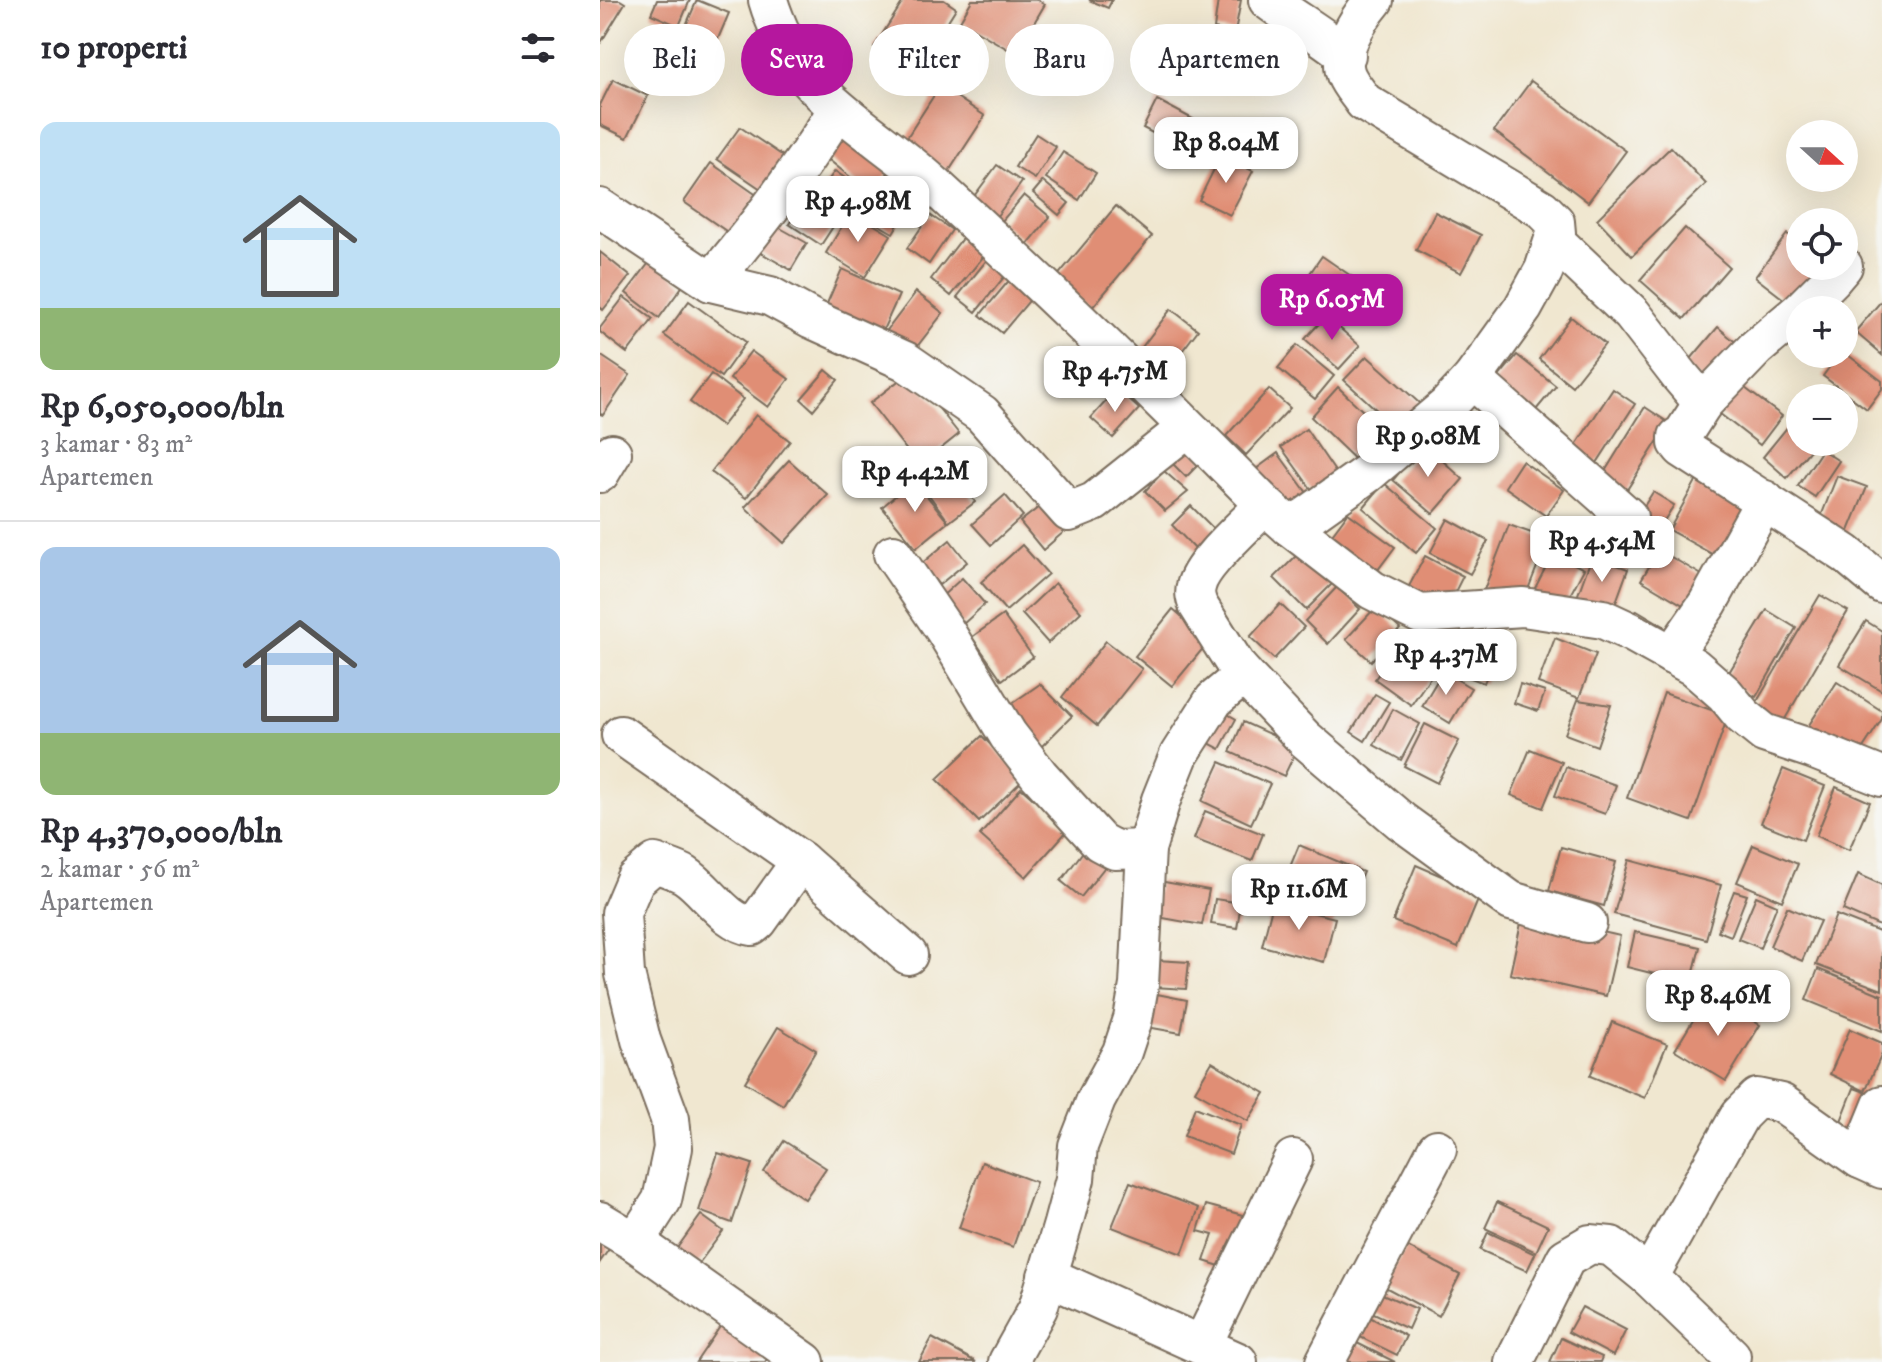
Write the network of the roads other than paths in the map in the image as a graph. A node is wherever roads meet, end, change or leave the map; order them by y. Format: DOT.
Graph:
graph roads {
  1 [pos="768,0"];
  2 [pos="1268,0"];
  3 [pos="1374,0"];
  4 [pos="1346,55"];
  5 [pos="838,109"];
  6 [pos="600,208"];
  7 [pos="1554,240"];
  8 [pos="1829,280"];
  9 [pos="711,282"];
  10 [pos="1814,296"];
  11 [pos="1786,323"];
  12 [pos="1472,379"];
  13 [pos="1703,403"];
  14 [pos="1187,428"];
  15 [pos="1765,500"];
  16 [pos="1277,516"];
  17 [pos="1628,517"];
  18 [pos="893,554"];
  19 [pos="1882,584"];
  20 [pos="1672,655"];
  21 [pos="1244,675"];
  22 [pos="609,724"];
  23 [pos="1882,777"];
  24 [pos="1146,849"];
  25 [pos="801,861"];
  26 [pos="1587,923"];
  27 [pos="908,955"];
  28 [pos="1882,1105"];
  29 [pos="1437,1149"];
  30 [pos="1293,1159"];
  31 [pos="1871,1164"];
  32 [pos="600,1221"];
  33 [pos="635,1242"];
  34 [pos="1047,1276"];
  35 [pos="1649,1277"];
  36 [pos="1202,1345"];
  37 [pos="1731,1356"];
  38 [pos="805,1362"];
  39 [pos="1008,1362"];
  40 [pos="1238,1362"];
  41 [pos="1325,1362"];
  42 [pos="1514,1362"];
  1 -- 5 [label="street"];
  2 -- 4 [label="street"];
  3 -- 4 [label="street"];
  4 -- 7 [label="street"];
  5 -- 9 [label="street"];
  5 -- 14 [label="street"];
  6 -- 9 [label="street"];
  7 -- 12 [label="street"];
  7 -- 13 [label="street"];
  8 -- 10 [label="street"];
  9 -- 14 [label="street"];
  11 -- 13 [label="street"];
  12 -- 16 [label="street"];
  12 -- 17 [label="street"];
  13 -- 15 [label="street"];
  14 -- 16 [label="street"];
  15 -- 19 [label="street"];
  15 -- 20 [label="street"];
  16 -- 20 [label="street"];
  16 -- 21 [label="street"];
  18 -- 24 [label="street"];
  20 -- 23 [label="street"];
  21 -- 24 [label="street"];
  21 -- 26 [label="street"];
  22 -- 25 [label="street"];
  24 -- 34 [label="street"];
  25 -- 27 [label="street"];
  25 -- 33 [label="street"];
  28 -- 31 [label="street"];
  29 -- 41 [label="street"];
  30 -- 36 [label="street"];
  31 -- 35 [label="street"];
  32 -- 33 [label="street"];
  33 -- 38 [label="street"];
  34 -- 36 [label="street"];
  34 -- 39 [label="street"];
  35 -- 37 [label="street"];
  35 -- 42 [label="street"];
  36 -- 40 [label="street"];
}
